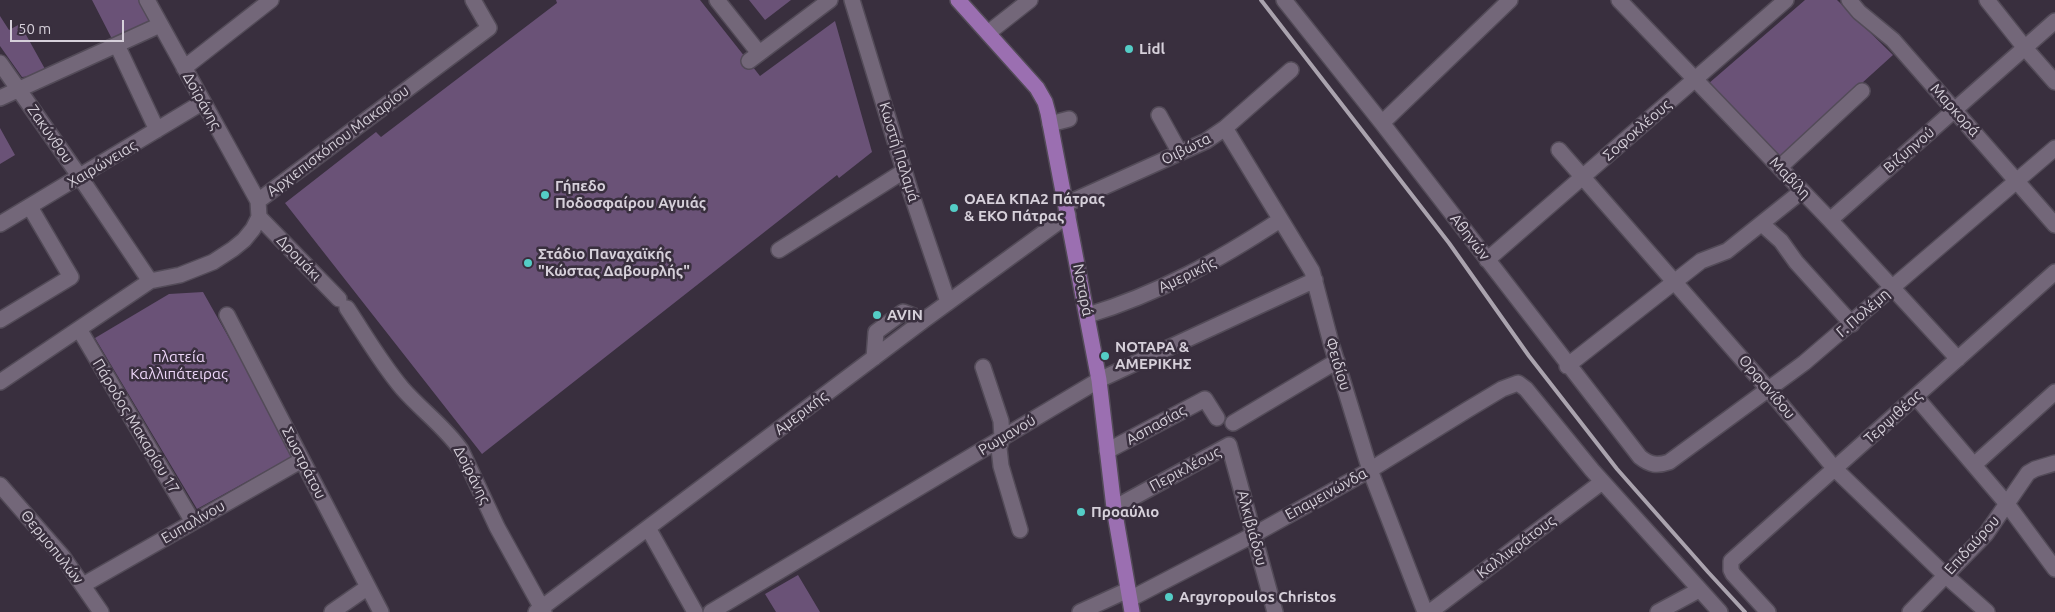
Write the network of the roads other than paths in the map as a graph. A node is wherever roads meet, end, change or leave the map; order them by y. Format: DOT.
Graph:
graph roads {
  1 [pos="147,0"];
  2 [pos="271,0"];
  3 [pos="473,0"];
  4 [pos="717,0"];
  5 [pos="830,0"];
  6 [pos="852,0"];
  7 [pos="958,0"];
  8 [pos="1030,0"];
  9 [pos="1284,0"];
  10 [pos="1510,0"];
  11 [pos="1619,0"];
  12 [pos="1786,0"];
  13 [pos="1849,0"];
  14 [pos="1987,0"];
  15 [pos="2055,21"];
  16 [pos="160,25"];
  17 [pos="988,33"];
  18 [pos="117,45"];
  19 [pos="2025,48"];
  20 [pos="0,63"];
  21 [pos="184,68"];
  22 [pos="1291,70"];
  23 [pos="1694,80"];
  24 [pos="2055,82"];
  25 [pos="20,91"];
  26 [pos="1862,91"];
  27 [pos="0,98"];
  28 [pos="203,102"];
  29 [pos="1955,110"];
  30 [pos="1159,115"];
  31 [pos="1069,119"];
  32 [pos="1382,123"];
  33 [pos="1050,124"];
  34 [pos="1225,128"];
  35 [pos="157,130"];
  36 [pos="2055,148"];
  37 [pos="1559,150"];
  38 [pos="1180,153"];
  39 [pos="1780,167"];
  40 [pos="904,171"];
  41 [pos="80,177"];
  42 [pos="1582,178"];
  43 [pos="2017,182"];
  44 [pos="1802,191"];
  45 [pos="258,201"];
  46 [pos="30,207"];
  47 [pos="1067,209"];
  48 [pos="259,217"];
  49 [pos="1280,220"];
  50 [pos="1830,220"];
  51 [pos="0,224"];
  52 [pos="1762,224"];
  53 [pos="2055,225"];
  54 [pos="779,250"];
  55 [pos="1487,260"];
  56 [pos="2055,272"];
  57 [pos="1315,280"];
  58 [pos="150,281"];
  59 [pos="1675,282"];
  60 [pos="1893,288"];
  61 [pos="948,302"];
  62 [pos="343,304"];
  63 [pos="227,315"];
  64 [pos="1088,315"];
  65 [pos="0,320"];
  66 [pos="1852,324"];
  67 [pos="79,329"];
  68 [pos="1958,358"];
  69 [pos="1337,361"];
  70 [pos="1567,366"];
  71 [pos="983,368"];
  72 [pos="1099,380"];
  73 [pos="0,382"];
  74 [pos="1770,390"];
  75 [pos="2055,392"];
  76 [pos="1916,397"];
  77 [pos="1217,418"];
  78 [pos="1233,423"];
  79 [pos="1002,438"];
  80 [pos="1229,445"];
  81 [pos="1107,452"];
  82 [pos="302,460"];
  83 [pos="2055,463"];
  84 [pos="1661,465"];
  85 [pos="1974,465"];
  86 [pos="1835,469"];
  87 [pos="1370,470"];
  88 [pos="1602,482"];
  89 [pos="0,485"];
  90 [pos="2007,504"];
  91 [pos="1114,508"];
  92 [pos="193,522"];
  93 [pos="648,528"];
  94 [pos="1020,530"];
  95 [pos="1255,534"];
  96 [pos="2055,569"];
  97 [pos="1945,575"];
  98 [pos="83,585"];
  99 [pos="368,587"];
  100 [pos="1699,590"];
  101 [pos="1130,600"];
  102 [pos="540,611"];
  103 [pos="101,612"];
  104 [pos="332,612"];
  105 [pos="381,612"];
  106 [pos="695,612"];
  107 [pos="711,612"];
  108 [pos="1080,612"];
  109 [pos="1275,612"];
  110 [pos="1426,612"];
  111 [pos="1430,612"];
  112 [pos="1658,612"];
  113 [pos="1720,612"];
  114 [pos="1768,612"];
  115 [pos="1910,612"];
  116 [pos="1987,612"];
  1 -- 16 [label="street, Δοϊράνης"];
  2 -- 21 [label="street"];
  3 -- 45 [label="street, Αρχιεπισκόπου Μακαρίου"];
  4 -- 5 [label="street"];
  6 -- 40 [label="street, Κωστή Παλαμά"];
  7 -- 17 [label="main road, Νοταρά"];
  8 -- 17 [label="street"];
  9 -- 32 [label="street, Αθηνών"];
  10 -- 32 [label="street"];
  11 -- 23 [label="street, Μαβίλη"];
  12 -- 23 [label="street, Σοφοκλέους"];
  13 -- 29 [label="street, Μαρκορά"];
  14 -- 19 [label="street"];
  15 -- 19 [label="street, Βιζυηνού"];
  16 -- 18 [label="street"];
  16 -- 21 [label="street, Δοϊράνης"];
  17 -- 33 [label="main road, Νοταρά"];
  18 -- 25 [label="street"];
  18 -- 35 [label="street"];
  19 -- 24 [label="street"];
  19 -- 29 [label="street, Βιζυηνού"];
  20 -- 25 [label="street, Ζακύνθου"];
  21 -- 28 [label="street, Δοϊράνης"];
  22 -- 34 [label="street, Οιβώτα"];
  23 -- 39 [label="street, Μαβίλη"];
  23 -- 42 [label="street, Σοφοκλέους"];
  25 -- 27 [label="street"];
  25 -- 41 [label="street, Ζακύνθου"];
  26 -- 39 [label="street"];
  28 -- 35 [label="street, Χαιρώνειας"];
  28 -- 45 [label="street, Δοϊράνης"];
  29 -- 43 [label="street, Μαρκορά"];
  29 -- 50 [label="street, Βιζυηνού"];
  30 -- 38 [label="street"];
  31 -- 33 [label="street"];
  32 -- 55 [label="street, Αθηνών"];
  33 -- 47 [label="main road, Νοταρά"];
  34 -- 38 [label="street, Οιβώτα"];
  34 -- 49 [label="street, Φειδίου"];
  35 -- 41 [label="street, Χαιρώνειας"];
  36 -- 43 [label="street, Γ. Πολέμη"];
  37 -- 42 [label="street, Ορφανίδου"];
  38 -- 47 [label="street, Οιβώτα"];
  39 -- 44 [label="street, Μαβίλη"];
  40 -- 54 [label="street"];
  40 -- 61 [label="street, Κωστή Παλαμά"];
  41 -- 46 [label="street, Χαιρώνειας"];
  41 -- 58 [label="street, Ζακύνθου"];
  42 -- 55 [label="street, Σοφοκλέους"];
  42 -- 59 [label="street, Ορφανίδου"];
  43 -- 53 [label="street, Μαρκορά"];
  43 -- 60 [label="street, Γ. Πολέμη"];
  44 -- 50 [label="street, Μαβίλη"];
  44 -- 52 [label="street"];
  45 -- 48 [label="street, Αρχιεπισκόπου Μακαρίου"];
  46 -- 51 [label="street, Χαιρώνειας"];
  46 -- 65 [label="street"];
  47 -- 61 [label="street, Αμερικής"];
  47 -- 64 [label="main road, Νοταρά"];
  48 -- 58 [label="street"];
  48 -- 62 [label="street, Δρομάκι"];
  49 -- 57 [label="street, Φειδίου"];
  49 -- 64 [label="street, Αμερικής"];
  50 -- 60 [label="street, Μαβίλη"];
  52 -- 59 [label="street"];
  52 -- 66 [label="street"];
  55 -- 70 [label="street, Αθηνών"];
  56 -- 68 [label="street, Τερψιθέας"];
  57 -- 69 [label="street, Φειδίου"];
  57 -- 72 [label="street, Ρωμανού"];
  58 -- 67 [label="street"];
  59 -- 70 [label="street"];
  59 -- 74 [label="street, Ορφανίδου"];
  60 -- 66 [label="street, Γ. Πολέμη"];
  60 -- 68 [label="street, Μαβίλη"];
  61 -- 93 [label="street, Αμερικής"];
  62 -- 102 [label="street, Δοϊράνης"];
  63 -- 82 [label="street, Σωστράτου"];
  64 -- 72 [label="main road, Νοταρά"];
  66 -- 74 [label="street, Γ. Πολέμη"];
  67 -- 73 [label="street"];
  67 -- 92 [label="street, Πάροδος Μακαρίου 17"];
  68 -- 76 [label="street, Τερψιθέας"];
  69 -- 78 [label="street"];
  69 -- 87 [label="street, Φειδίου"];
  70 -- 84 [label="street, Αθηνών"];
  71 -- 79 [label="street"];
  72 -- 79 [label="street, Ρωμανού"];
  72 -- 81 [label="main road, Νοταρά"];
  74 -- 84 [label="street, Γ. Πολέμη"];
  74 -- 86 [label="street, Ορφανίδου"];
  75 -- 85 [label="street"];
  76 -- 85 [label="street"];
  76 -- 86 [label="street, Τερψιθέας"];
  77 -- 81 [label="street, Ασπασίας"];
  79 -- 94 [label="street"];
  79 -- 107 [label="street, Ρωμανού"];
  80 -- 91 [label="street, Περικλέους"];
  80 -- 95 [label="street, Αλκιβιάδου"];
  81 -- 91 [label="main road, Νοταρά"];
  82 -- 92 [label="street, Ευπαλίνου"];
  82 -- 99 [label="street, Σωστράτου"];
  83 -- 90 [label="street, Επιδαύρου"];
  85 -- 90 [label="street"];
  86 -- 97 [label="street, Ορφανίδου"];
  86 -- 114 [label="street, Τερψιθέας"];
  87 -- 88 [label="street, Επαμεινώνδα"];
  87 -- 95 [label="street, Επαμεινώνδα"];
  87 -- 110 [label="street, Φειδίου"];
  88 -- 100 [label="street"];
  88 -- 111 [label="street, Καλλικράτους"];
  89 -- 98 [label="street, Θερμοπυλών"];
  90 -- 96 [label="street"];
  90 -- 97 [label="street, Επιδαύρου"];
  91 -- 101 [label="main road, Νοταρά"];
  92 -- 98 [label="street, Ευπαλίνου"];
  93 -- 102 [label="street, Αμερικής"];
  93 -- 106 [label="street"];
  95 -- 101 [label="street, Επαμεινώνδα"];
  95 -- 109 [label="street, Αλκιβιάδου"];
  97 -- 115 [label="street, Επιδαύρου"];
  97 -- 116 [label="street, Ορφανίδου"];
  98 -- 103 [label="street, Θερμοπυλών"];
  99 -- 104 [label="street"];
  99 -- 105 [label="street, Σωστράτου"];
  100 -- 112 [label="street"];
  100 -- 113 [label="street"];
  101 -- 108 [label="street, Επαμεινώνδα"];
}
